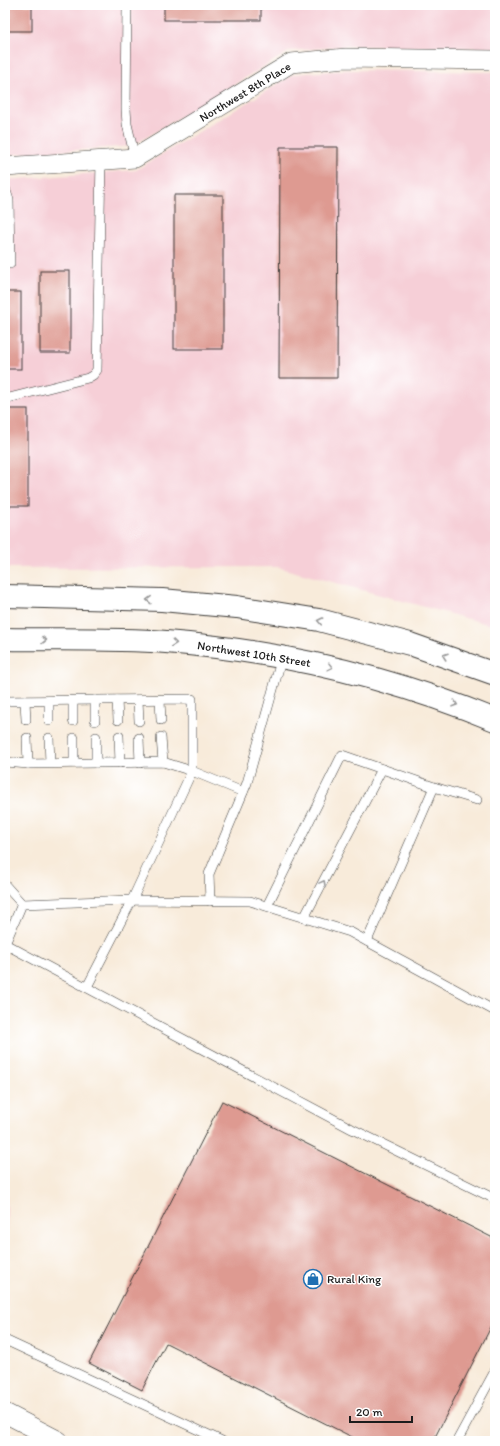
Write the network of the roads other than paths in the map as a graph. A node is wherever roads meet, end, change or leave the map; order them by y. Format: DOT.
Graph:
graph roads {
  1 [pos="127,5"];
  2 [pos="495,60"];
  3 [pos="135,158"];
  4 [pos="101,160"];
  5 [pos="5,167"];
  6 [pos="5,188"];
  7 [pos="5,264"];
  8 [pos="5,398"];
  9 [pos="5,596"];
  10 [pos="5,639"];
  11 [pos="282,657"];
  12 [pos="492,671"];
  13 [pos="25,700"];
  14 [pos="49,700"];
  15 [pos="73,700"];
  16 [pos="95,700"];
  17 [pos="117,700"];
  18 [pos="138,700"];
  19 [pos="160,700"];
  20 [pos="5,701"];
  21 [pos="26,720"];
  22 [pos="118,720"];
  23 [pos="161,720"];
  24 [pos="495,720"];
  25 [pos="49,721"];
  26 [pos="73,721"];
  27 [pos="95,721"];
  28 [pos="139,721"];
  29 [pos="119,736"];
  30 [pos="96,737"];
  31 [pos="161,737"];
  32 [pos="27,738"];
  33 [pos="49,738"];
  34 [pos="74,738"];
  35 [pos="139,738"];
  36 [pos="5,762"];
  37 [pos="163,762"];
  38 [pos="50,763"];
  39 [pos="74,763"];
  40 [pos="96,763"];
  41 [pos="120,763"];
  42 [pos="140,763"];
  43 [pos="28,764"];
  44 [pos="382,769"];
  45 [pos="192,771"];
  46 [pos="434,787"];
  47 [pos="243,792"];
  48 [pos="477,800"];
  49 [pos="5,885"];
  50 [pos="132,900"];
  51 [pos="210,901"];
  52 [pos="22,904"];
  53 [pos="267,906"];
  54 [pos="304,918"];
  55 [pos="367,941"];
  56 [pos="5,945"];
  57 [pos="87,987"];
  58 [pos="495,1010"];
  59 [pos="495,1199"];
  60 [pos="5,1340"];
  61 [pos="495,1371"];
  62 [pos="5,1413"];
  63 [pos="210,1438"];
  64 [pos="59,1441"];
  65 [pos="222,1441"];
  66 [pos="457,1441"];
  1 -- 3 [label="lane"];
  2 -- 3 [label="street, Northwest 8th Place"];
  3 -- 4 [label="street, Northwest 8th Place"];
  4 -- 5 [label="street, Northwest 8th Place"];
  4 -- 8 [label="lane"];
  6 -- 7 [label="lane"];
  12 -- 9 [label="highway, one-way"];
  10 -- 11 [label="highway, Northwest 10th Street, one-way"];
  11 -- 24 [label="highway, Northwest 10th Street, one-way"];
  11 -- 47 [label="lane"];
  13 -- 14 [label="lane"];
  13 -- 20 [label="lane"];
  13 -- 21 [label="lane"];
  14 -- 15 [label="lane"];
  14 -- 25 [label="lane"];
  15 -- 16 [label="lane"];
  15 -- 26 [label="lane"];
  16 -- 17 [label="lane"];
  16 -- 27 [label="lane"];
  17 -- 18 [label="lane"];
  17 -- 22 [label="lane"];
  18 -- 19 [label="lane"];
  18 -- 28 [label="lane"];
  19 -- 23 [label="lane"];
  19 -- 45 [label="lane"];
  29 -- 41 [label="lane"];
  30 -- 40 [label="lane"];
  31 -- 37 [label="lane"];
  32 -- 43 [label="lane"];
  33 -- 38 [label="lane"];
  34 -- 39 [label="lane"];
  35 -- 42 [label="lane"];
  36 -- 43 [label="lane"];
  37 -- 42 [label="lane"];
  37 -- 45 [label="lane"];
  38 -- 39 [label="lane"];
  38 -- 43 [label="lane"];
  39 -- 40 [label="lane"];
  40 -- 41 [label="lane"];
  41 -- 42 [label="lane"];
  44 -- 46 [label="lane"];
  44 -- 53 [label="lane"];
  54 -- 44 [label="lane, one-way"];
  45 -- 47 [label="lane"];
  45 -- 50 [label="lane"];
  46 -- 48 [label="lane"];
  46 -- 55 [label="lane"];
  47 -- 51 [label="lane"];
  49 -- 52 [label="lane"];
  50 -- 51 [label="lane"];
  50 -- 52 [label="lane"];
  50 -- 57 [label="lane"];
  51 -- 53 [label="lane"];
  52 -- 56 [label="lane"];
  53 -- 54 [label="lane"];
  54 -- 55 [label="lane"];
  55 -- 58 [label="lane"];
  56 -- 57 [label="lane"];
  57 -- 59 [label="lane"];
  60 -- 63 [label="lane"];
  61 -- 66 [label="lane"];
  62 -- 64 [label="street"];
  63 -- 65 [label="lane"];
}
